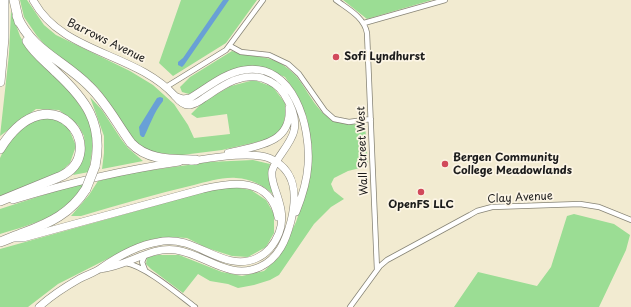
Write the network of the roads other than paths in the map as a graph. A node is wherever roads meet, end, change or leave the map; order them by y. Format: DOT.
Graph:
graph roads {
  1 [pos="4,0"];
  2 [pos="14,0"];
  3 [pos="33,0"];
  4 [pos="263,0"];
  5 [pos="336,0"];
  6 [pos="445,0"];
  7 [pos="17,16"];
  8 [pos="364,23"];
  9 [pos="230,46"];
  10 [pos="0,82"];
  11 [pos="166,87"];
  12 [pos="284,94"];
  13 [pos="175,96"];
  14 [pos="371,119"];
  15 [pos="0,149"];
  16 [pos="200,160"];
  17 [pos="276,162"];
  18 [pos="0,203"];
  19 [pos="631,220"];
  20 [pos="288,231"];
  21 [pos="12,238"];
  22 [pos="275,240"];
  23 [pos="0,242"];
  24 [pos="147,254"];
  25 [pos="123,263"];
  26 [pos="100,269"];
  27 [pos="377,270"];
  28 [pos="148,273"];
  29 [pos="39,307"];
  30 [pos="195,307"];
  31 [pos="350,307"];
  1 -- 10 [label="highway"];
  2 -- 7 [label="highway"];
  3 -- 11 [label="main road, Barrows Avenue"];
  4 -- 9 [label="street"];
  5 -- 8 [label="street"];
  6 -- 8 [label="street"];
  7 -- 16 [label="highway"];
  7 -- 21 [label="highway, bridge"];
  8 -- 14 [label="street, Wall Street West"];
  9 -- 11 [label="street"];
  9 -- 14 [label="street"];
  11 -- 13 [label="main road, Barrows Avenue"];
  12 -- 13 [label="main road, Barrows Avenue"];
  12 -- 16 [label="main road"];
  12 -- 17 [label="main road"];
  13 -- 20 [label="main road"];
  14 -- 27 [label="street, Wall Street West"];
  15 -- 18 [label="highway"];
  16 -- 17 [label="main road"];
  16 -- 18 [label="main road"];
  17 -- 20 [label="main road"];
  17 -- 22 [label="main road"];
  19 -- 27 [label="street, Clay Avenue"];
  20 -- 24 [label="main road"];
  21 -- 22 [label="main road"];
  21 -- 23 [label="highway"];
  22 -- 26 [label="main road"];
  24 -- 25 [label="main road"];
  24 -- 28 [label="street"];
  25 -- 26 [label="main road"];
  25 -- 28 [label="street"];
  26 -- 29 [label="main road"];
  27 -- 31 [label="street"];
  28 -- 30 [label="street"];
}
